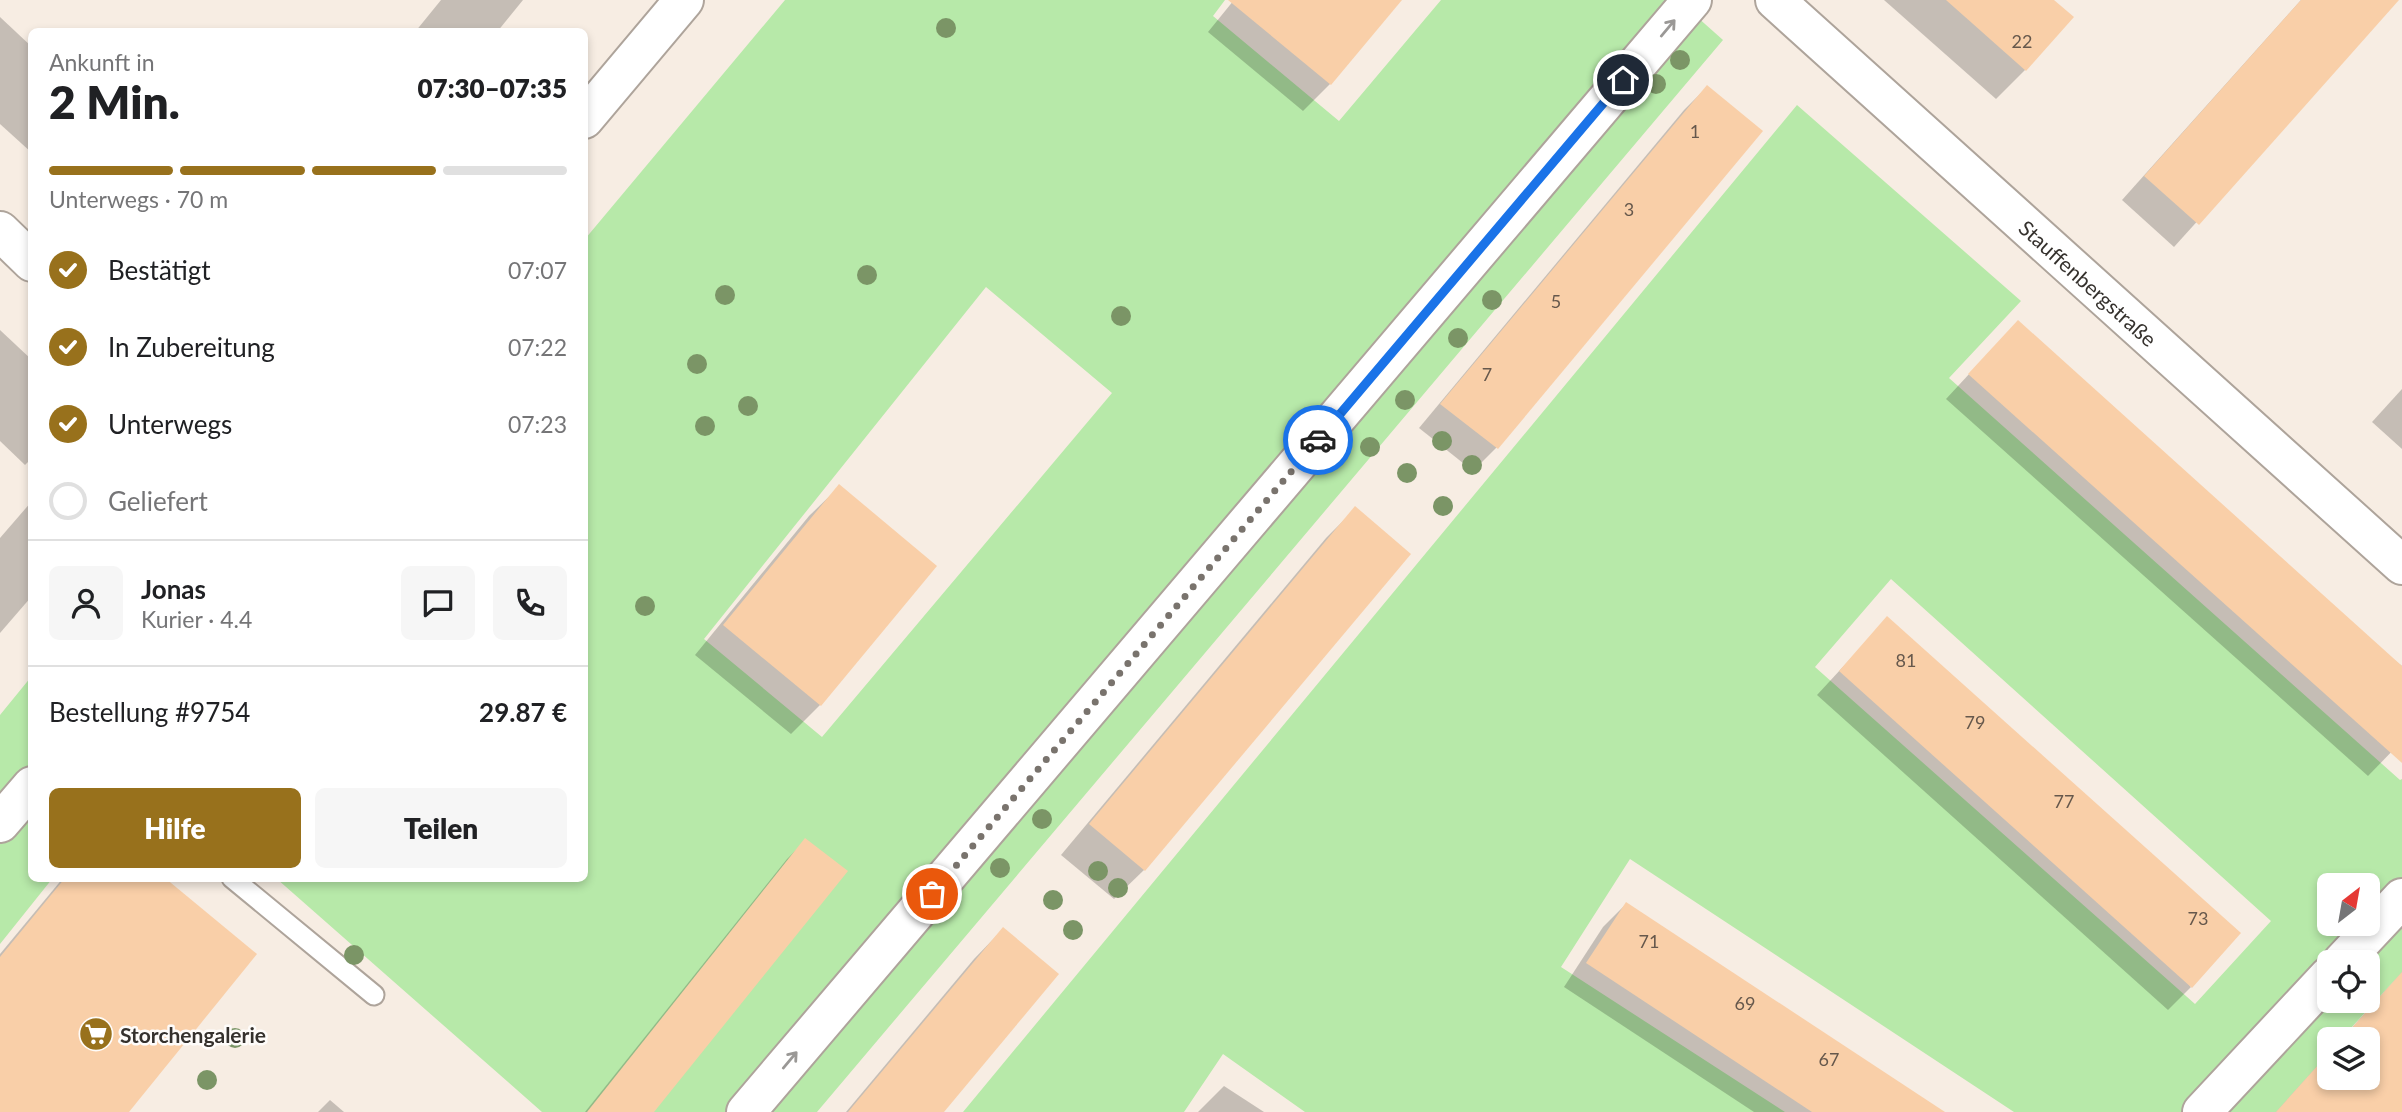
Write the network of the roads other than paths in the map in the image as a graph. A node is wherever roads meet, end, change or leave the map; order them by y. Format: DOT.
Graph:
graph roads {
  1 [pos="684,0"];
  2 [pos="1692,0"];
  3 [pos="1775,0"];
  4 [pos="588,114"];
  5 [pos="0,231"];
  6 [pos="28,258"];
  7 [pos="2402,565"];
  8 [pos="28,791"];
  9 [pos="0,823"];
  10 [pos="237,882"];
  11 [pos="2402,898"];
  12 [pos="2353,950"];
  13 [pos="2317,989"];
  14 [pos="374,995"];
  15 [pos="746,1112"];
  16 [pos="2202,1112"];
  1 -- 4 [label="street"];
  15 -- 2 [label="street, one-way"];
  3 -- 7 [label="street, Stauffenbergstraße"];
  5 -- 6 [label="street"];
  8 -- 9 [label="street"];
  10 -- 14 [label="lane"];
  11 -- 12 [label="street"];
  13 -- 16 [label="street"];
}
